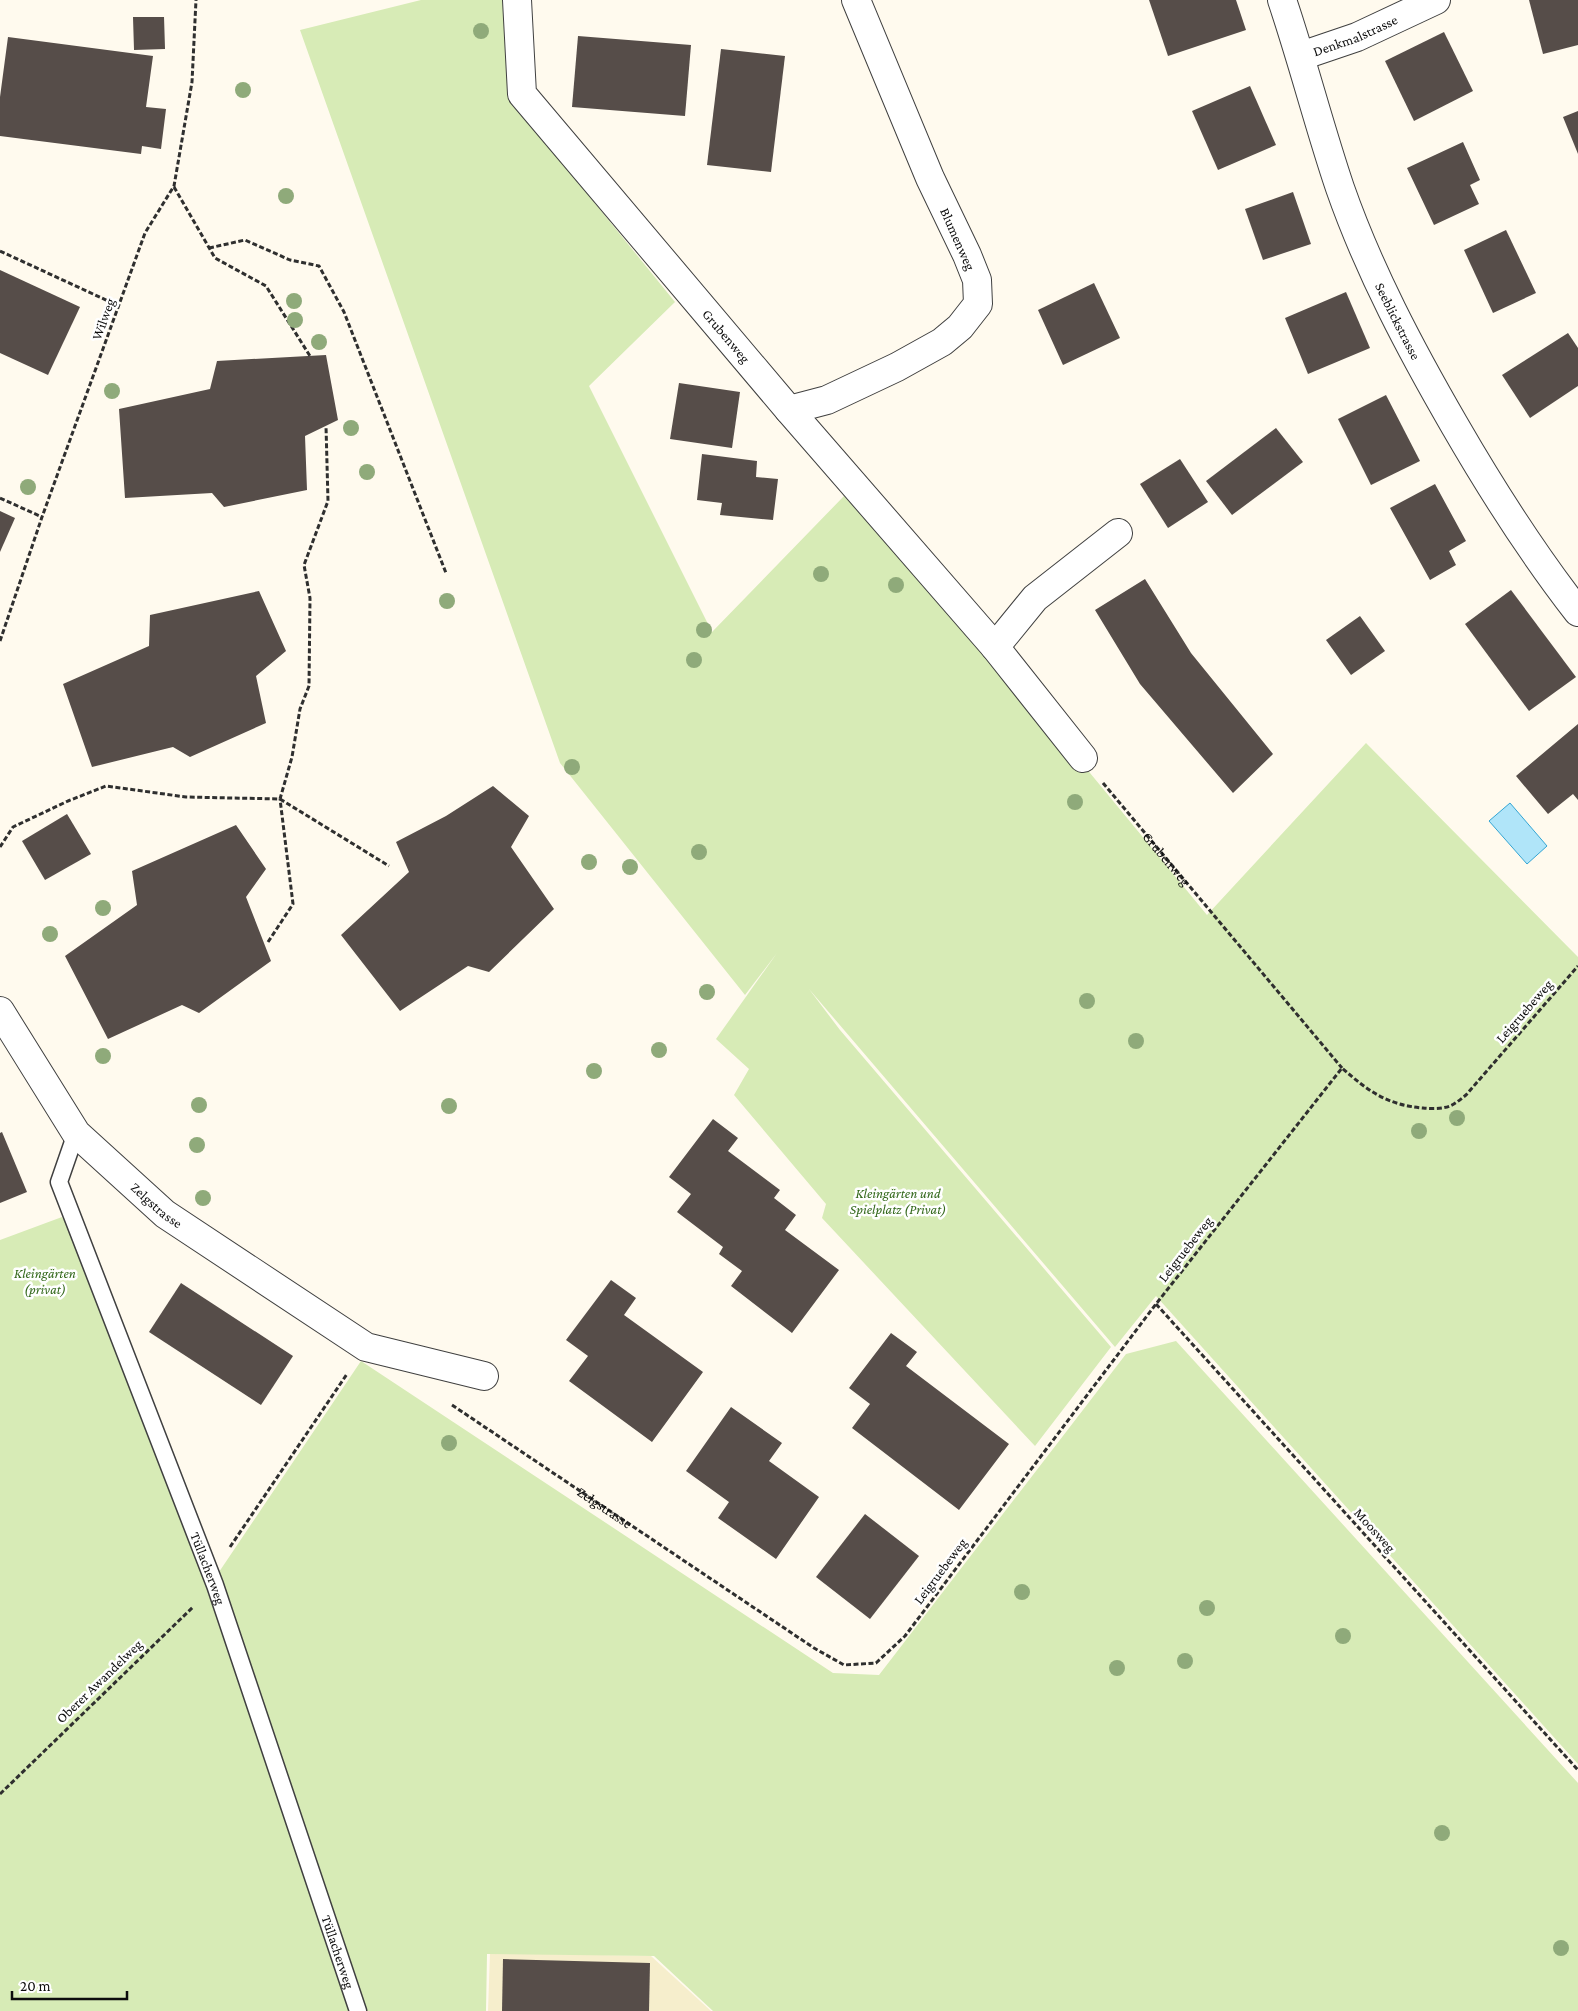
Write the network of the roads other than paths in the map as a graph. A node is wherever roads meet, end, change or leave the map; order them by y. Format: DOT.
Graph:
graph roads {
  1 [pos="517,0"];
  2 [pos="856,0"];
  3 [pos="1282,0"];
  4 [pos="1436,0"];
  5 [pos="1301,56"];
  6 [pos="790,410"];
  7 [pos="1118,533"];
  8 [pos="1578,612"];
  9 [pos="995,647"];
  10 [pos="1082,758"];
  11 [pos="0,1011"];
  12 [pos="76,1133"];
  13 [pos="484,1376"];
  14 [pos="358,2011"];
  1 -- 6 [label="street, Grubenweg"];
  2 -- 6 [label="street, Blumenweg"];
  3 -- 5 [label="street, Seeblickstrasse"];
  4 -- 5 [label="street, Denkmalstrasse"];
  5 -- 8 [label="street, Seeblickstrasse"];
  6 -- 9 [label="street, Grubenweg"];
  7 -- 9 [label="street"];
  9 -- 10 [label="street, Grubenweg"];
  11 -- 12 [label="street, Zelgstrasse"];
  12 -- 13 [label="street, Zelgstrasse"];
  12 -- 14 [label="lane, Tüllacherweg"];
}
